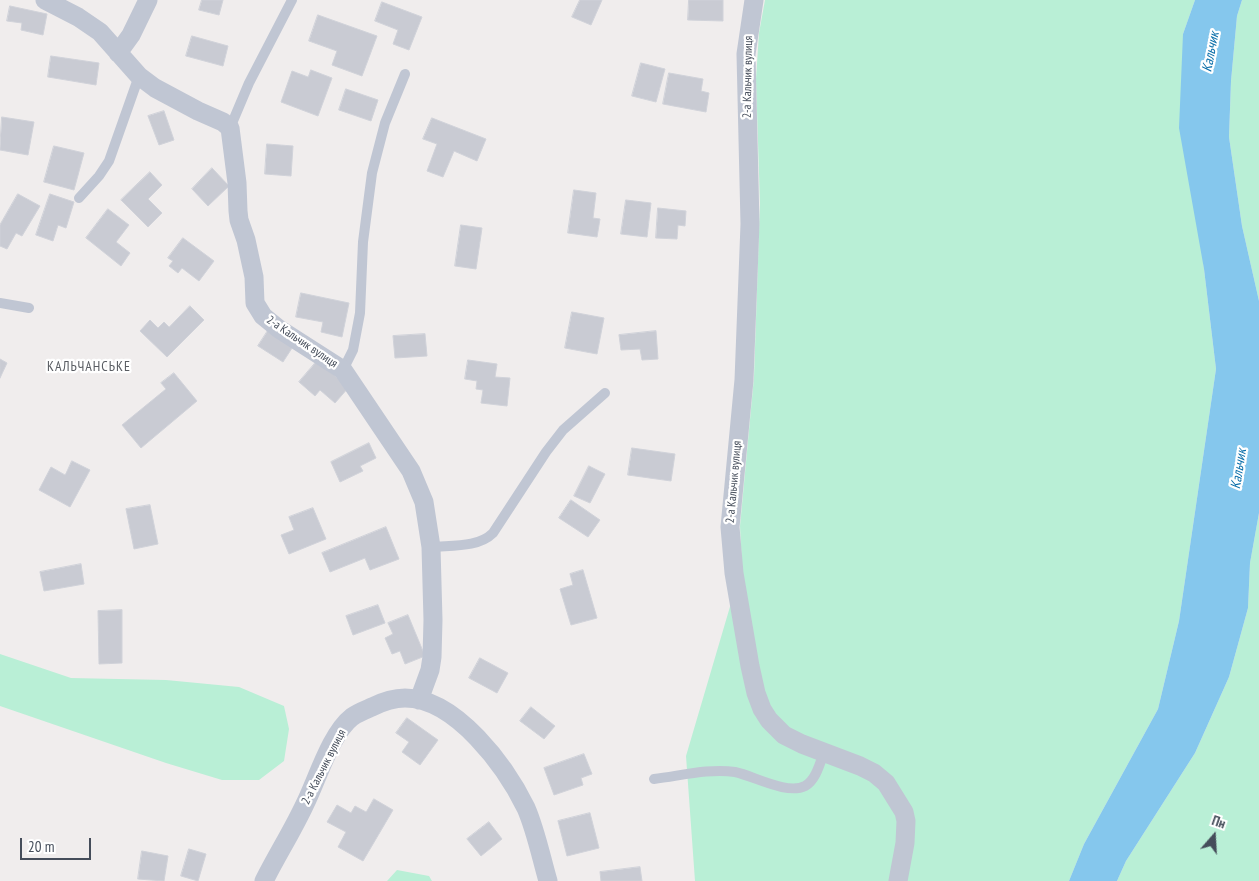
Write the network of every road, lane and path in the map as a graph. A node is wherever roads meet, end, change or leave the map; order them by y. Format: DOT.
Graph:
graph roads {
  1 [pos="46,0"];
  2 [pos="148,0"];
  3 [pos="292,0"];
  4 [pos="754,0"];
  5 [pos="118,53"];
  6 [pos="405,74"];
  7 [pos="139,76"];
  8 [pos="230,128"];
  9 [pos="80,198"];
  10 [pos="0,303"];
  11 [pos="30,308"];
  12 [pos="342,370"];
  13 [pos="605,392"];
  14 [pos="431,547"];
  15 [pos="419,700"];
  16 [pos="824,752"];
  17 [pos="654,779"];
  18 [pos="264,881"];
  19 [pos="548,881"];
  20 [pos="898,881"];
  1 -- 5 [label="street"];
  2 -- 5 [label="street"];
  3 -- 8 [label="lane"];
  4 -- 16 [label="street, 2-а Кальчик вулиця"];
  5 -- 7 [label="street"];
  6 -- 12 [label="lane"];
  7 -- 8 [label="street"];
  7 -- 9 [label="lane"];
  8 -- 12 [label="street, 2-а Кальчик вулиця"];
  10 -- 11 [label="lane"];
  12 -- 14 [label="street, 2-а Кальчик вулиця"];
  13 -- 14 [label="lane"];
  14 -- 15 [label="street, 2-а Кальчик вулиця"];
  15 -- 18 [label="street, 2-а Кальчик вулиця"];
  15 -- 19 [label="street, 2-а Кальчик вулиця"];
  16 -- 17 [label="lane"];
  16 -- 20 [label="street, 2-а Кальчик вулиця"];
}
